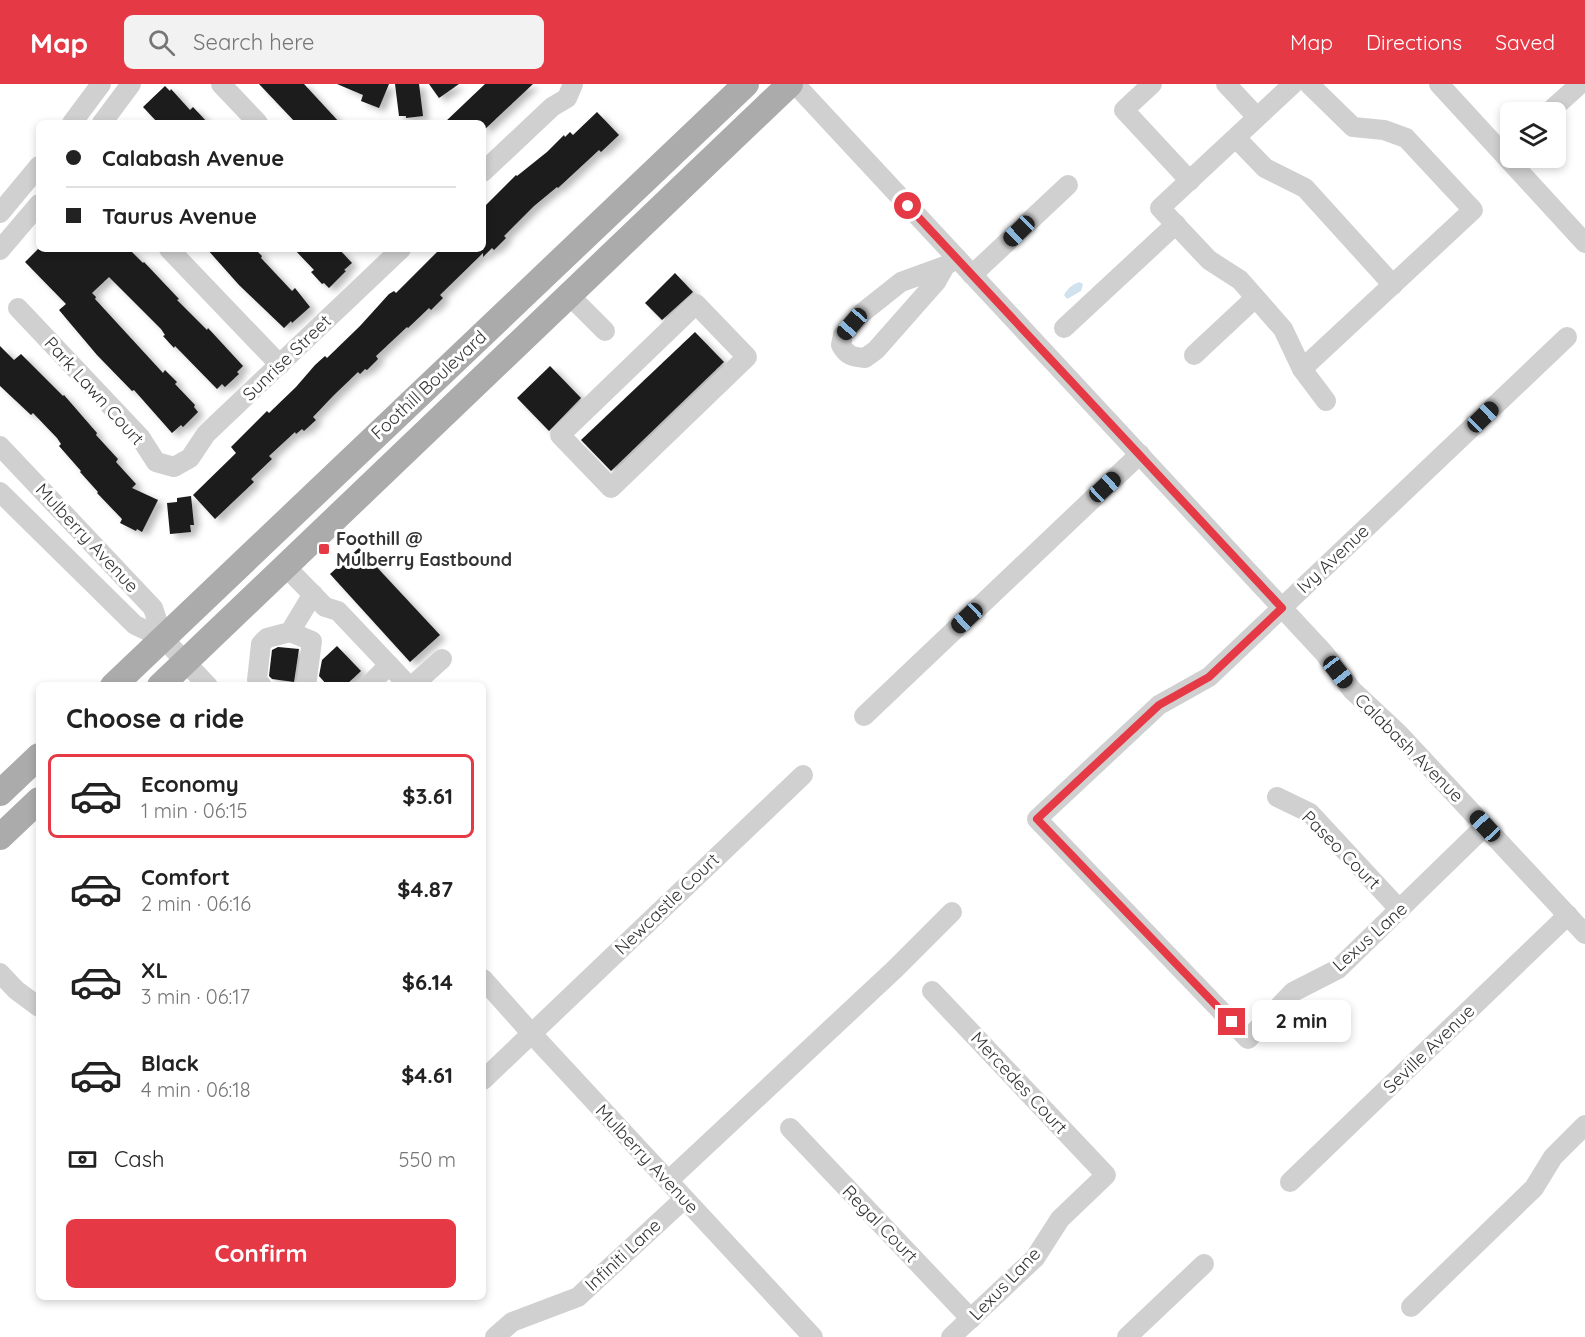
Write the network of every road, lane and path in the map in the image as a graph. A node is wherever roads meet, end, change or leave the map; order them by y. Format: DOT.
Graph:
graph roads {
  1 [pos="101,84"];
  2 [pos="131,84"];
  3 [pos="221,84"];
  4 [pos="573,84"];
  5 [pos="746,84"];
  6 [pos="790,84"];
  7 [pos="795,84"];
  8 [pos="1152,84"];
  9 [pos="1226,84"];
  10 [pos="1293,84"];
  11 [pos="1309,84"];
  12 [pos="1440,84"];
  13 [pos="1580,84"];
  14 [pos="1561,102"];
  15 [pos="1257,117"];
  16 [pos="74,120"];
  17 [pos="104,120"];
  18 [pos="255,120"];
  19 [pos="1236,138"];
  20 [pos="1500,145"];
  21 [pos="1521,168"];
  22 [pos="486,169"];
  23 [pos="36,170"];
  24 [pos="1190,181"];
  25 [pos="1068,185"];
  26 [pos="36,207"];
  27 [pos="0,213"];
  28 [pos="1176,224"];
  29 [pos="1585,243"];
  30 [pos="0,249"];
  31 [pos="172,252"];
  32 [pos="388,253"];
  33 [pos="951,262"];
  34 [pos="972,275"];
  35 [pos="1393,285"];
  36 [pos="569,295"];
  37 [pos="1255,298"];
  38 [pos="18,308"];
  39 [pos="1064,328"];
  40 [pos="605,331"];
  41 [pos="1567,337"];
  42 [pos="1194,355"];
  43 [pos="280,365"];
  44 [pos="1302,369"];
  45 [pos="605,392"];
  46 [pos="1326,401"];
  47 [pos="0,446"];
  48 [pos="1140,454"];
  49 [pos="174,467"];
  50 [pos="0,492"];
  51 [pos="285,566"];
  52 [pos="313,594"];
  53 [pos="1282,608"];
  54 [pos="290,632"];
  55 [pos="163,638"];
  56 [pos="442,658"];
  57 [pos="185,661"];
  58 [pos="389,665"];
  59 [pos="117,682"];
  60 [pos="164,682"];
  61 [pos="204,682"];
  62 [pos="259,682"];
  63 [pos="307,682"];
  64 [pos="372,682"];
  65 [pos="407,682"];
  66 [pos="415,682"];
  67 [pos="864,716"];
  68 [pos="36,759"];
  69 [pos="803,775"];
  70 [pos="0,793"];
  71 [pos="1277,797"];
  72 [pos="36,803"];
  73 [pos="1485,826"];
  74 [pos="0,837"];
  75 [pos="1400,910"];
  76 [pos="952,912"];
  77 [pos="1568,915"];
  78 [pos="1585,934"];
  79 [pos="0,973"];
  80 [pos="486,982"];
  81 [pos="932,991"];
  82 [pos="36,1005"];
  83 [pos="532,1034"];
  84 [pos="1248,1039"];
  85 [pos="486,1077"];
  86 [pos="1585,1125"];
  87 [pos="789,1128"];
  88 [pos="1106,1175"];
  89 [pos="668,1181"];
  90 [pos="1290,1182"];
  91 [pos="684,1199"];
  92 [pos="1204,1264"];
  93 [pos="1411,1307"];
  94 [pos="971,1319"];
  95 [pos="495,1337"];
  96 [pos="813,1337"];
  97 [pos="951,1337"];
  98 [pos="1127,1337"];
  1 -- 16 [label="street"];
  2 -- 17 [label="street"];
  3 -- 18 [label="street"];
  4 -- 22 [label="street"];
  5 -- 55 [label="main road, Foothill Boulevard"];
  6 -- 36 [label="main road, Foothill Boulevard"];
  7 -- 33 [label="street, Calabash Avenue"];
  8 -- 24 [label="street"];
  9 -- 15 [label="street"];
  10 -- 15 [label="street"];
  11 -- 35 [label="street"];
  12 -- 20 [label="street"];
  13 -- 14 [label="street"];
  15 -- 19 [label="street"];
  19 -- 24 [label="street"];
  19 -- 35 [label="street"];
  21 -- 29 [label="street"];
  23 -- 27 [label="street"];
  24 -- 28 [label="street"];
  25 -- 34 [label="street"];
  26 -- 30 [label="street"];
  28 -- 37 [label="street"];
  28 -- 39 [label="street"];
  31 -- 43 [label="street"];
  32 -- 43 [label="street, Sunrise Street"];
  33 -- 33 [label="street"];
  33 -- 34 [label="street, Calabash Avenue"];
  34 -- 48 [label="street, Calabash Avenue"];
  35 -- 44 [label="street"];
  36 -- 40 [label="street"];
  36 -- 51 [label="main road, Foothill Boulevard"];
  37 -- 42 [label="street"];
  37 -- 44 [label="street"];
  38 -- 49 [label="street, Park Lawn Court"];
  41 -- 53 [label="street, Ivy Avenue"];
  43 -- 49 [label="street, Sunrise Street"];
  44 -- 46 [label="street"];
  45 -- 45 [label="street"];
  47 -- 55 [label="street, Mulberry Avenue"];
  48 -- 53 [label="street, Calabash Avenue"];
  48 -- 67 [label="street"];
  50 -- 55 [label="street, Mulberry Avenue"];
  51 -- 52 [label="street"];
  51 -- 57 [label="main road, Foothill Boulevard"];
  52 -- 54 [label="street"];
  52 -- 58 [label="street"];
  53 -- 73 [label="street, Calabash Avenue"];
  53 -- 84 [label="street, Ivy Avenue"];
  54 -- 62 [label="street"];
  54 -- 63 [label="street"];
  55 -- 57 [label="street, Mulberry Avenue"];
  55 -- 59 [label="main road, Foothill Boulevard"];
  56 -- 66 [label="street"];
  57 -- 60 [label="main road, Foothill Boulevard"];
  57 -- 61 [label="street, Mulberry Avenue"];
  58 -- 64 [label="street"];
  58 -- 65 [label="street"];
  68 -- 70 [label="main road"];
  69 -- 83 [label="street, Newcastle Court"];
  71 -- 75 [label="street, Paseo Court"];
  72 -- 74 [label="main road"];
  73 -- 75 [label="street, Lexus Lane"];
  73 -- 77 [label="street, Calabash Avenue"];
  75 -- 84 [label="street, Lexus Lane"];
  76 -- 89 [label="street"];
  77 -- 78 [label="street, Calabash Avenue"];
  77 -- 90 [label="street, Seville Avenue"];
  79 -- 82 [label="street"];
  80 -- 83 [label="street, Mulberry Avenue"];
  81 -- 88 [label="street, Mercedes Court"];
  83 -- 85 [label="street, Newcastle Court"];
  83 -- 89 [label="street, Mulberry Avenue"];
  86 -- 93 [label="street"];
  87 -- 94 [label="street, Regal Court"];
  88 -- 94 [label="street, Lexus Lane"];
  89 -- 91 [label="street, Mulberry Avenue"];
  91 -- 95 [label="street, Infiniti Lane"];
  91 -- 96 [label="street, Mulberry Avenue"];
  92 -- 98 [label="street"];
  94 -- 97 [label="street, Lexus Lane"];
}
